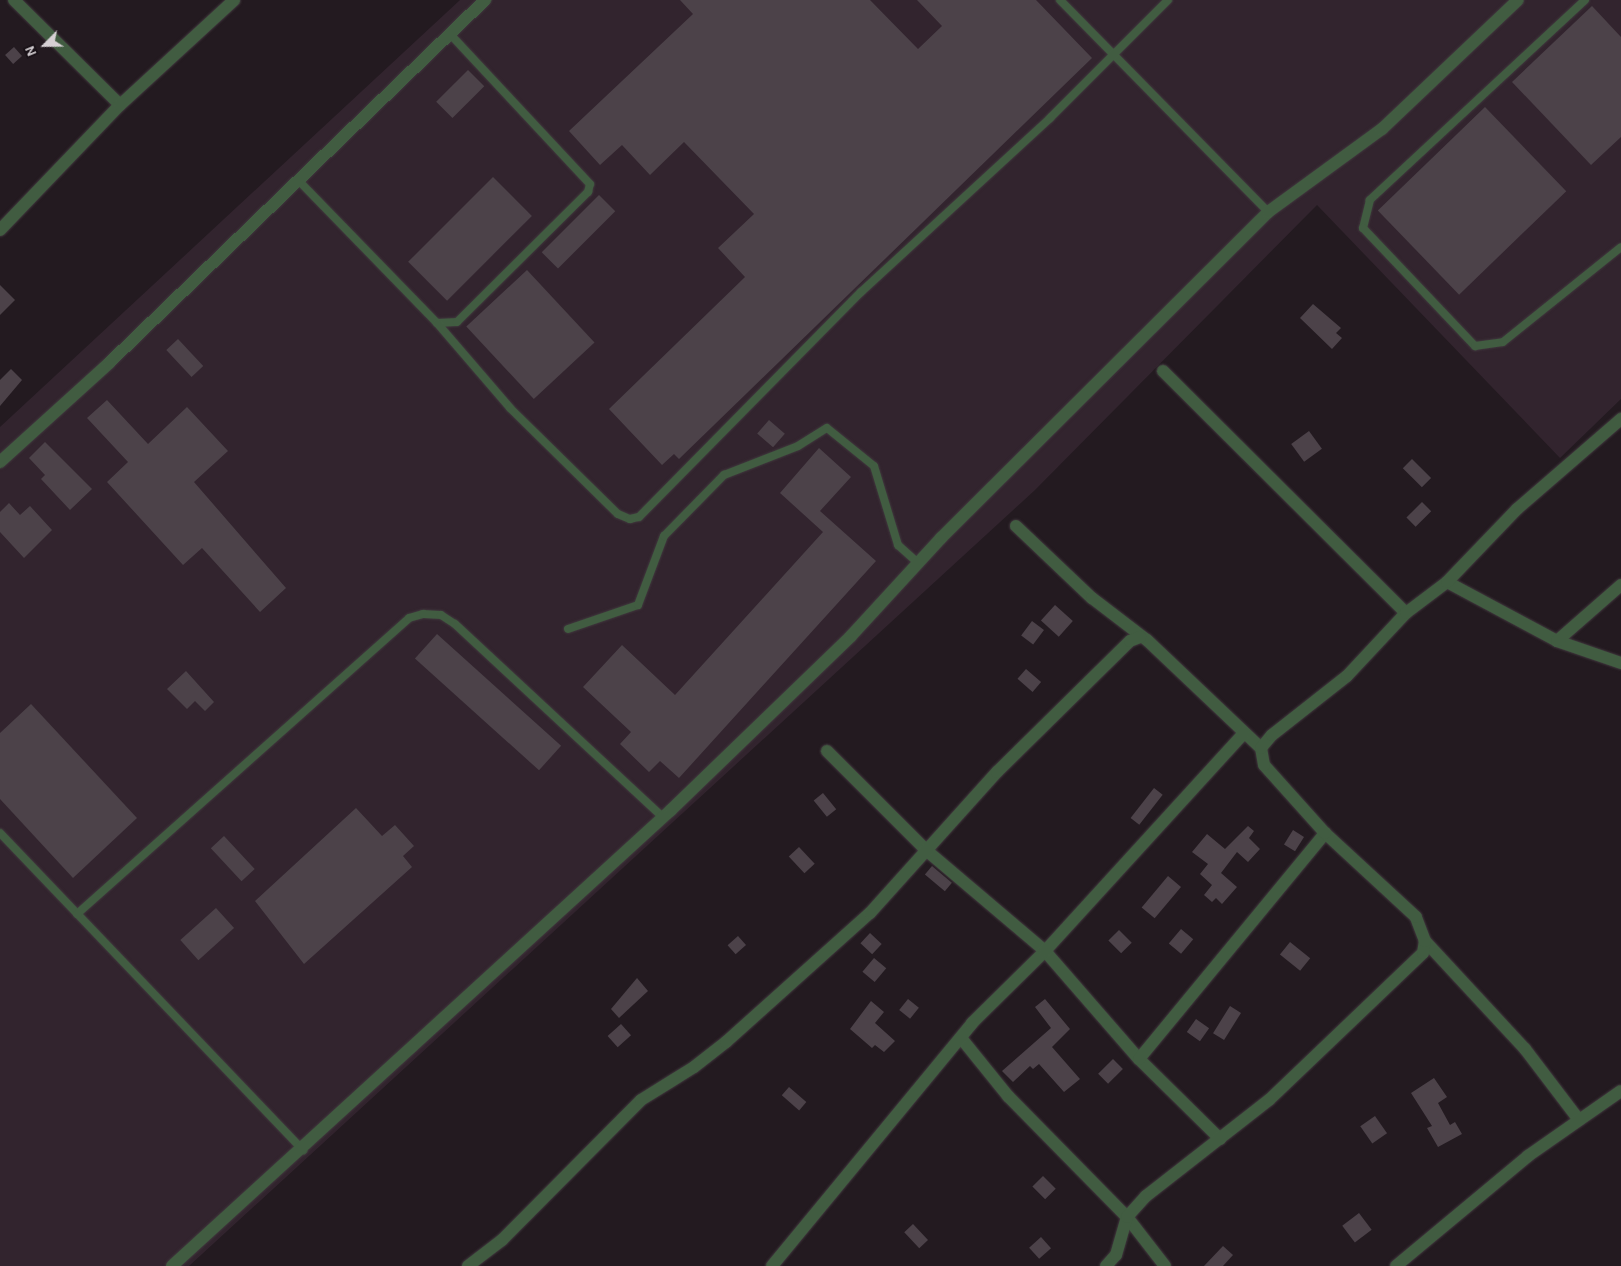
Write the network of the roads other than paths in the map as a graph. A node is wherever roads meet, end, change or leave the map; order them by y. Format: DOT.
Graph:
graph roads {
  1 [pos="14,0"];
  2 [pos="234,0"];
  3 [pos="485,0"];
  4 [pos="1060,0"];
  5 [pos="1168,0"];
  6 [pos="1518,0"];
  7 [pos="1585,0"];
  8 [pos="450,34"];
  9 [pos="1115,54"];
  10 [pos="120,105"];
  11 [pos="298,181"];
  12 [pos="1268,212"];
  13 [pos="0,230"];
  14 [pos="1621,247"];
  15 [pos="437,323"];
  16 [pos="1163,371"];
  17 [pos="1621,419"];
  18 [pos="0,462"];
  19 [pos="1016,526"];
  20 [pos="918,563"];
  21 [pos="1447,582"];
  22 [pos="1621,585"];
  23 [pos="1406,612"];
  24 [pos="568,630"];
  25 [pos="1140,637"];
  26 [pos="1558,641"];
  27 [pos="1621,664"];
  28 [pos="1244,733"];
  29 [pos="1261,748"];
  30 [pos="827,751"];
  31 [pos="664,818"];
  32 [pos="0,833"];
  33 [pos="1325,833"];
  34 [pos="926,850"];
  35 [pos="77,914"];
  36 [pos="1426,941"];
  37 [pos="1045,950"];
  38 [pos="961,1038"];
  39 [pos="1139,1059"];
  40 [pos="1621,1091"];
  41 [pos="1579,1120"];
  42 [pos="1220,1139"];
  43 [pos="303,1150"];
  44 [pos="1127,1217"];
  45 [pos="172,1266"];
  46 [pos="468,1266"];
  47 [pos="772,1266"];
  48 [pos="1110,1266"];
  49 [pos="1165,1266"];
  50 [pos="1396,1266"];
  1 -- 10 [label="street"];
  2 -- 10 [label="street"];
  3 -- 8 [label="street"];
  4 -- 9 [label="lane"];
  5 -- 9 [label="lane"];
  6 -- 12 [label="street"];
  7 -- 14 [label="lane"];
  8 -- 11 [label="street"];
  8 -- 15 [label="lane"];
  9 -- 12 [label="lane"];
  9 -- 15 [label="lane"];
  10 -- 13 [label="street"];
  11 -- 15 [label="lane"];
  11 -- 18 [label="street"];
  12 -- 20 [label="street"];
  16 -- 23 [label="street"];
  17 -- 21 [label="street"];
  19 -- 25 [label="street"];
  20 -- 24 [label="lane"];
  20 -- 31 [label="street"];
  21 -- 23 [label="street"];
  21 -- 26 [label="street"];
  22 -- 26 [label="street"];
  23 -- 29 [label="street"];
  25 -- 28 [label="street"];
  25 -- 34 [label="street"];
  26 -- 27 [label="street"];
  28 -- 29 [label="street"];
  28 -- 37 [label="street"];
  29 -- 33 [label="street"];
  30 -- 34 [label="street"];
  31 -- 35 [label="lane"];
  31 -- 43 [label="street"];
  32 -- 35 [label="lane"];
  33 -- 36 [label="street"];
  33 -- 39 [label="street"];
  34 -- 37 [label="street"];
  34 -- 46 [label="street"];
  35 -- 43 [label="lane"];
  36 -- 41 [label="street"];
  36 -- 42 [label="street"];
  37 -- 38 [label="street"];
  37 -- 39 [label="street"];
  38 -- 44 [label="street"];
  38 -- 47 [label="street"];
  39 -- 42 [label="street"];
  40 -- 41 [label="street"];
  41 -- 50 [label="street"];
  42 -- 44 [label="street"];
  43 -- 45 [label="street"];
  44 -- 48 [label="street"];
  44 -- 49 [label="street"];
}
